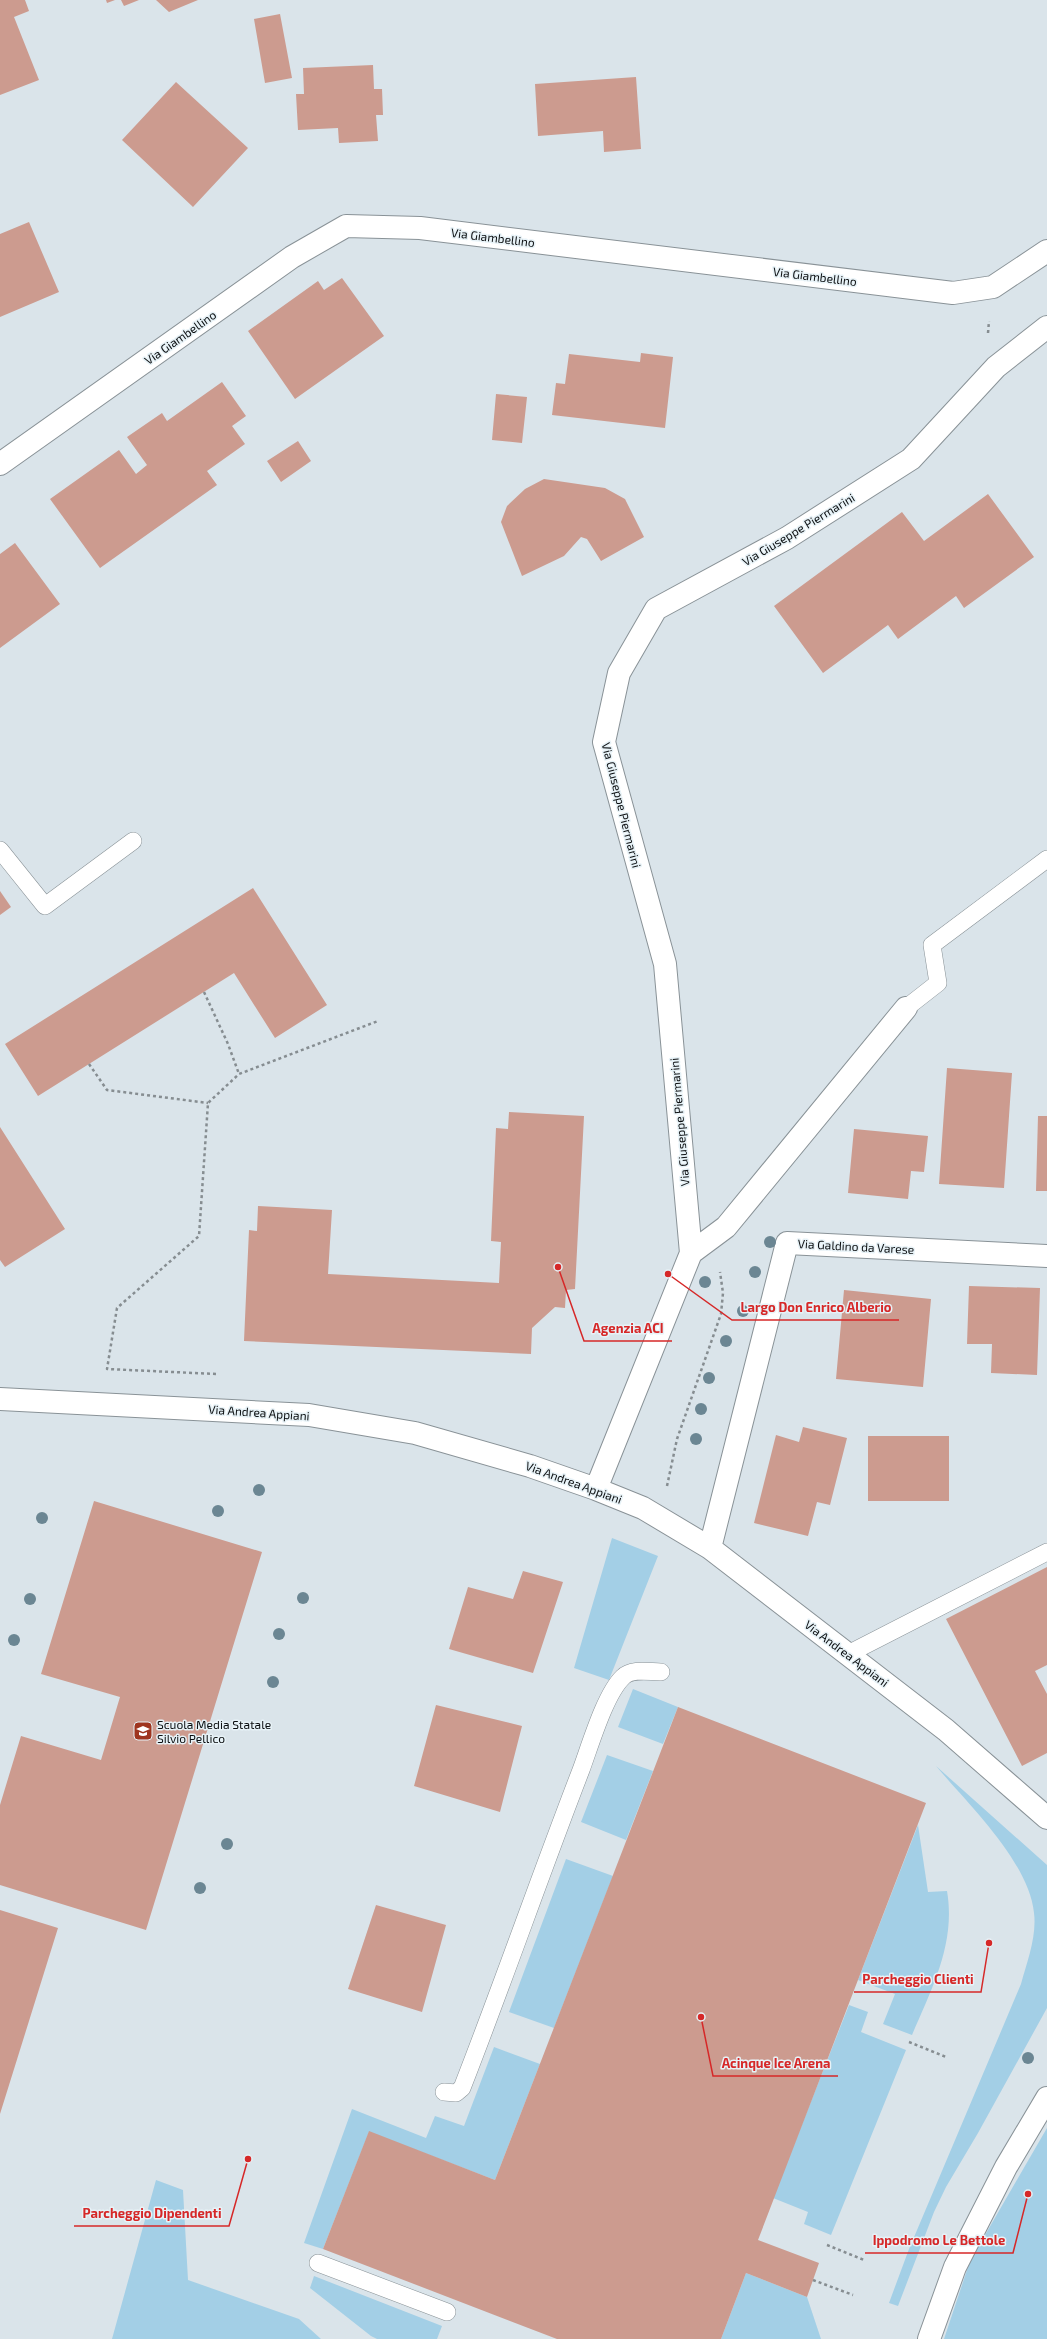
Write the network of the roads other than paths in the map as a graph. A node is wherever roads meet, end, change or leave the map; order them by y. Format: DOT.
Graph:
graph roads {
  1 [pos="1047,252"];
  2 [pos="1047,327"];
  3 [pos="0,464"];
  4 [pos="133,841"];
  5 [pos="0,850"];
  6 [pos="1047,859"];
  7 [pos="906,1008"];
  8 [pos="691,1253"];
  9 [pos="1047,1256"];
  10 [pos="0,1399"];
  11 [pos="596,1489"];
  12 [pos="710,1548"];
  13 [pos="1047,1552"];
  14 [pos="848,1654"];
  15 [pos="661,1672"];
  16 [pos="1047,1818"];
  17 [pos="444,2092"];
  18 [pos="1047,2098"];
  19 [pos="318,2263"];
  20 [pos="446,2312"];
  21 [pos="929,2339"];
  1 -- 3 [label="street, Via Giambellino"];
  2 -- 8 [label="street, Via Giuseppe Piermarini"];
  4 -- 5 [label="lane"];
  6 -- 7 [label="lane"];
  7 -- 8 [label="street"];
  8 -- 11 [label="street, Via Giuseppe Piermarini"];
  9 -- 12 [label="street, Via Galdino da Varese"];
  10 -- 11 [label="street, Via Andrea Appiani"];
  11 -- 12 [label="street, Via Andrea Appiani"];
  12 -- 14 [label="street, Via Andrea Appiani"];
  13 -- 14 [label="lane"];
  14 -- 16 [label="street, Via Andrea Appiani"];
  15 -- 17 [label="lane"];
  18 -- 21 [label="street"];
  19 -- 20 [label="lane"];
}
